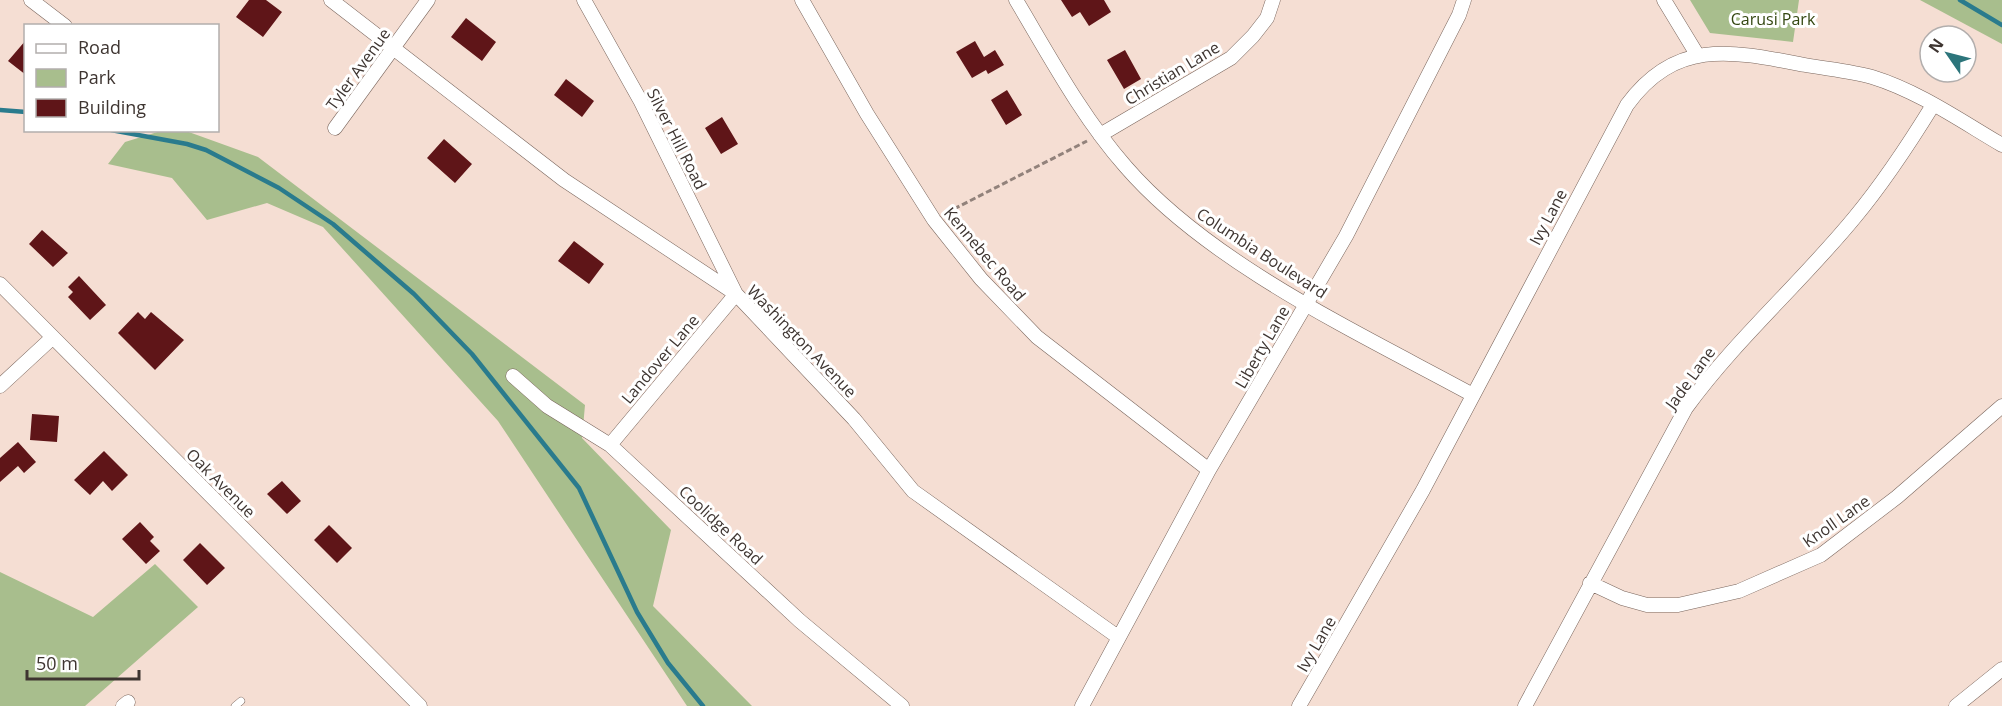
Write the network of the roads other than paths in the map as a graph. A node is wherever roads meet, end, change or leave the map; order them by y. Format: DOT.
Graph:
graph roads {
  1 [pos="31,0"];
  2 [pos="331,0"];
  3 [pos="428,0"];
  4 [pos="584,0"];
  5 [pos="802,0"];
  6 [pos="1016,0"];
  7 [pos="1273,0"];
  8 [pos="1464,0"];
  9 [pos="1664,0"];
  10 [pos="62,24"];
  11 [pos="392,50"];
  12 [pos="1698,56"];
  13 [pos="1933,105"];
  14 [pos="335,128"];
  15 [pos="1100,135"];
  16 [pos="2002,145"];
  17 [pos="0,284"];
  18 [pos="736,294"];
  19 [pos="1306,304"];
  20 [pos="52,338"];
  21 [pos="513,376"];
  22 [pos="0,386"];
  23 [pos="1473,395"];
  24 [pos="2002,406"];
  25 [pos="610,445"];
  26 [pos="1209,471"];
  27 [pos="1590,584"];
  28 [pos="1118,637"];
  29 [pos="2002,669"];
  30 [pos="420,706"];
  31 [pos="902,706"];
  32 [pos="1082,706"];
  33 [pos="1299,706"];
  34 [pos="1525,706"];
  35 [pos="1956,706"];
  1 -- 10 [label="street"];
  2 -- 11 [label="street, Washington Avenue"];
  3 -- 11 [label="street, Tyler Avenue"];
  4 -- 18 [label="street, Silver Hill Road"];
  5 -- 26 [label="street, Kennebec Road"];
  6 -- 15 [label="street, Columbia Boulevard"];
  7 -- 15 [label="street, Christian Lane"];
  8 -- 19 [label="street, Liberty Lane"];
  9 -- 12 [label="street"];
  11 -- 14 [label="street, Tyler Avenue"];
  11 -- 18 [label="street, Washington Avenue"];
  12 -- 13 [label="street, Ivy Lane"];
  12 -- 23 [label="street, Ivy Lane"];
  13 -- 16 [label="street, Ivy Lane"];
  13 -- 27 [label="street, Jade Lane"];
  15 -- 19 [label="street, Columbia Boulevard"];
  17 -- 20 [label="street, Oak Avenue"];
  18 -- 25 [label="street, Landover Lane"];
  18 -- 28 [label="street, Washington Avenue"];
  19 -- 23 [label="street, Columbia Boulevard"];
  19 -- 26 [label="street, Liberty Lane"];
  20 -- 22 [label="street"];
  20 -- 30 [label="street, Oak Avenue"];
  21 -- 25 [label="street, Coolidge Road"];
  23 -- 33 [label="street, Ivy Lane"];
  24 -- 27 [label="street, Knoll Lane"];
  25 -- 31 [label="street, Coolidge Road"];
  26 -- 28 [label="street, Liberty Lane"];
  27 -- 34 [label="street, Jade Lane"];
  28 -- 32 [label="street, Liberty Lane"];
  29 -- 35 [label="street"];
}
